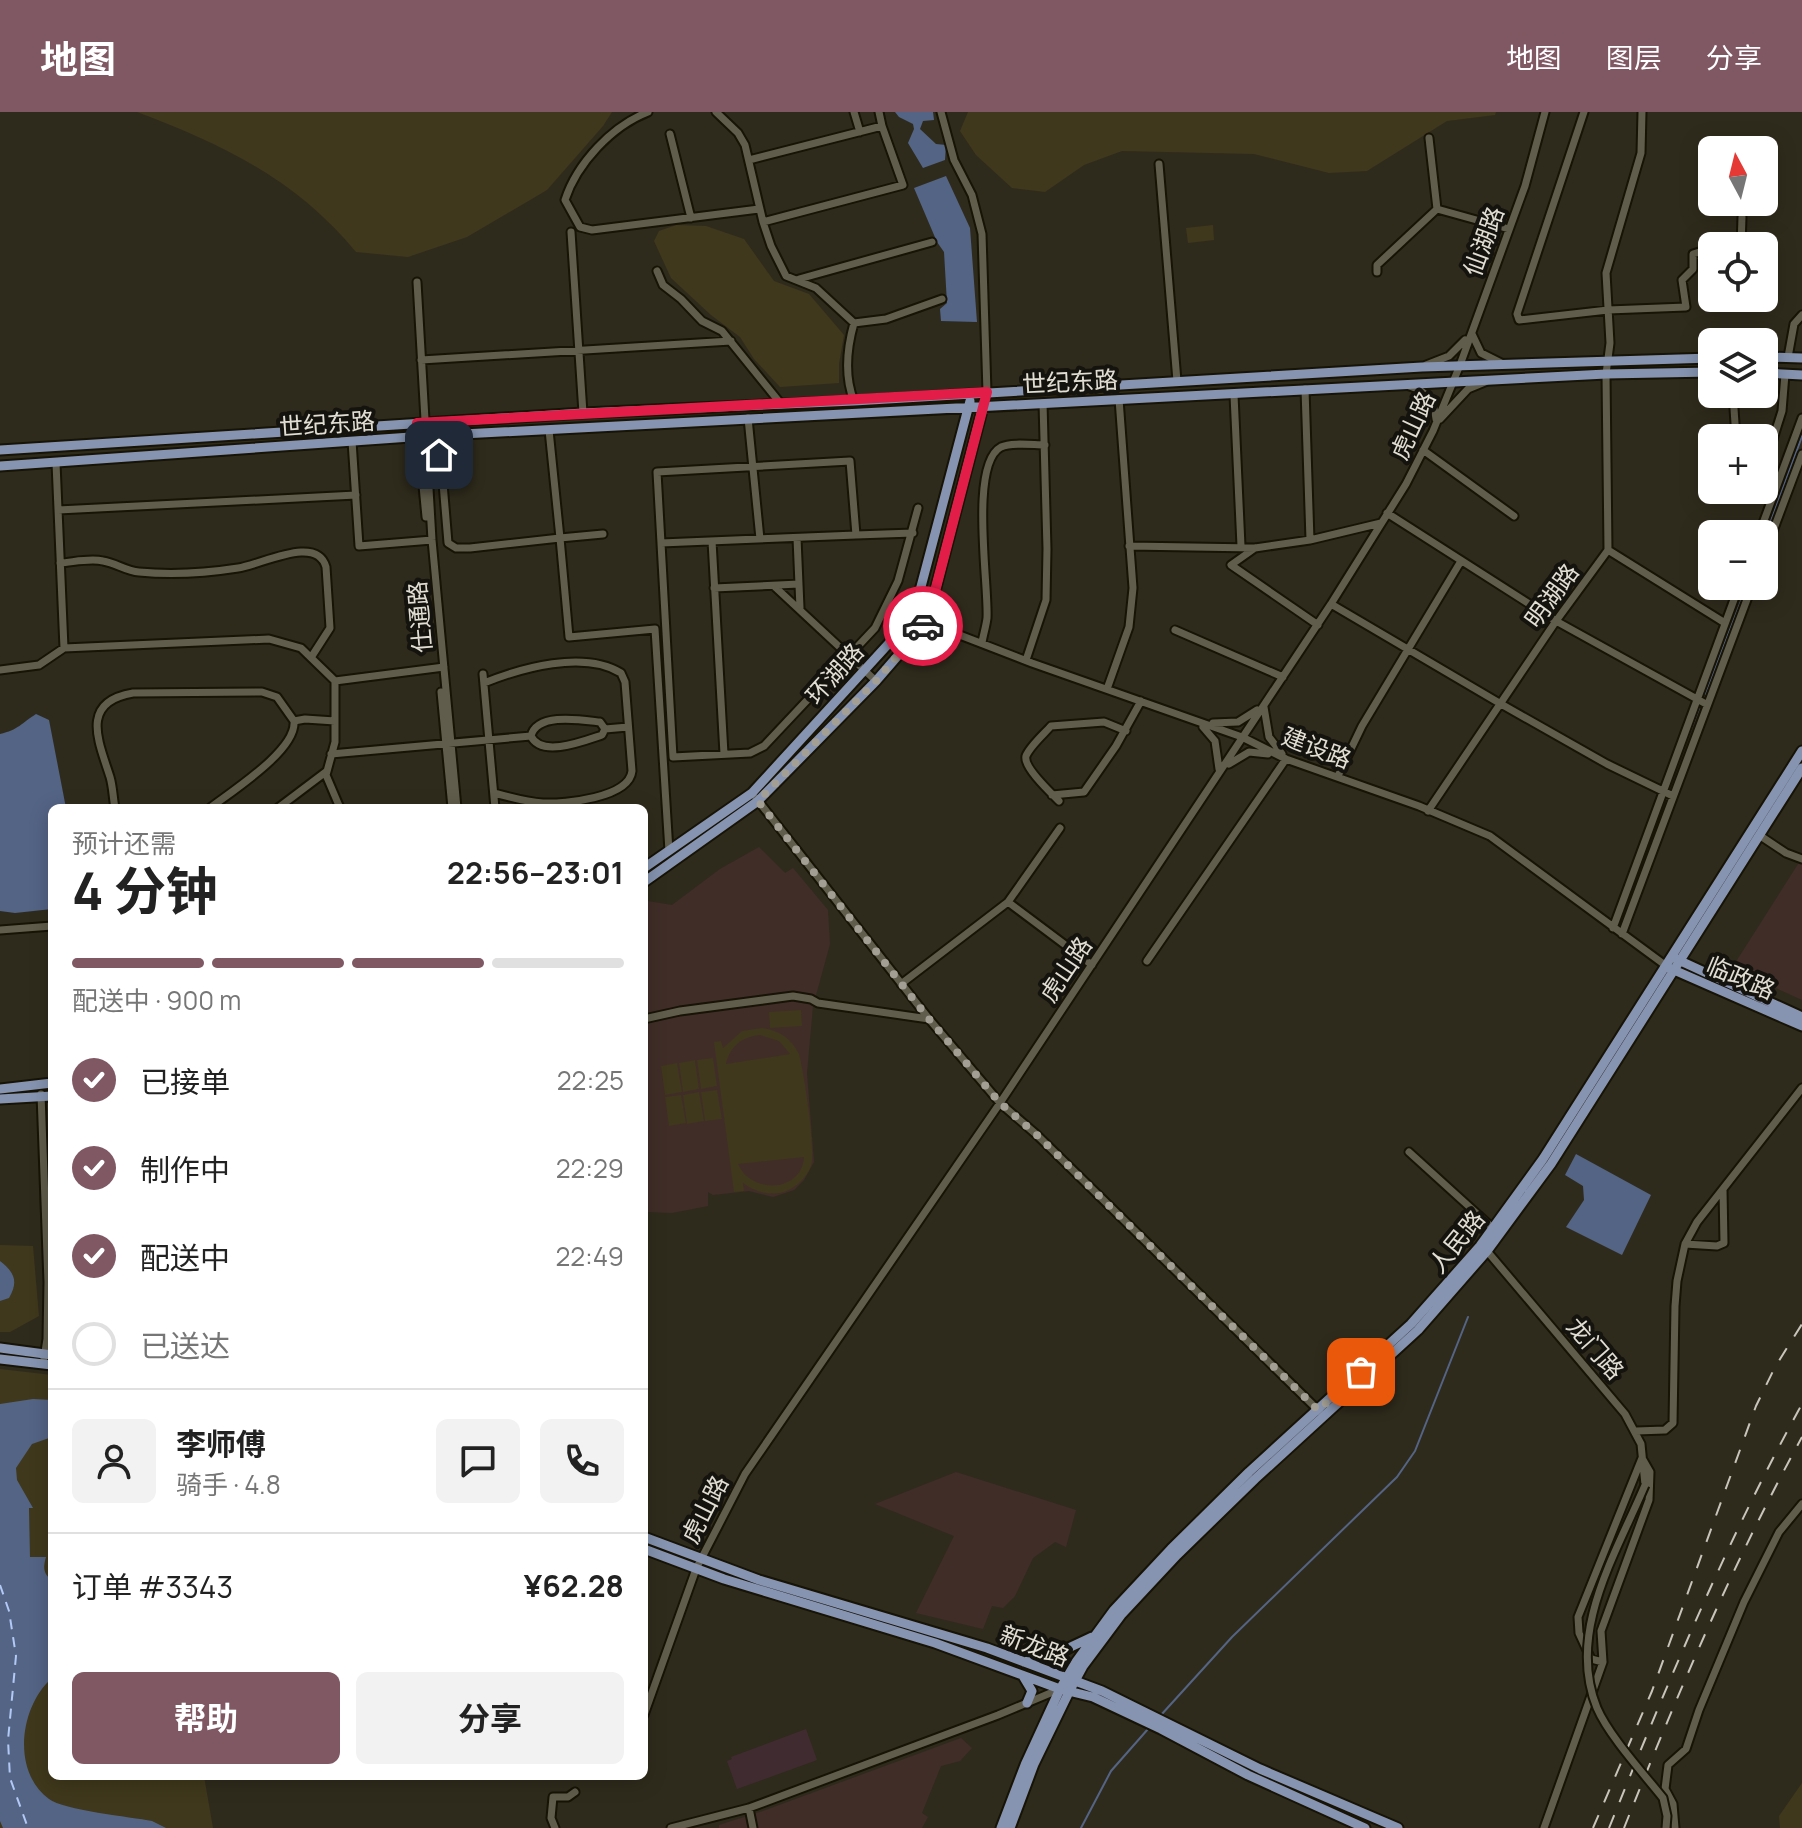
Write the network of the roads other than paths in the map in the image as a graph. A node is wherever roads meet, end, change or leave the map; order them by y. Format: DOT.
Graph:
graph roads {
  1 [pos="648,112"];
  2 [pos="716,112"];
  3 [pos="854,112"];
  4 [pos="879,112"];
  5 [pos="941,112"];
  6 [pos="1545,112"];
  7 [pos="1584,112"];
  8 [pos="1642,112"];
  9 [pos="882,126"];
  10 [pos="860,132"];
  11 [pos="670,134"];
  12 [pos="1429,138"];
  13 [pos="749,160"];
  14 [pos="1159,164"];
  15 [pos="759,209"];
  16 [pos="1437,209"];
  17 [pos="1742,217"];
  18 [pos="691,218"];
  19 [pos="763,222"];
  20 [pos="1509,229"];
  21 [pos="571,232"];
  22 [pos="1741,232"];
  23 [pos="932,242"];
  24 [pos="1698,252"];
  25 [pos="657,271"];
  26 [pos="1377,272"];
  27 [pos="798,280"];
  28 [pos="417,282"];
  29 [pos="942,299"];
  30 [pos="1608,310"];
  31 [pos="1802,315"];
  32 [pos="854,323"];
  33 [pos="1471,332"];
  34 [pos="731,341"];
  35 [pos="578,351"];
  36 [pos="1778,357"];
  37 [pos="1788,357"];
  38 [pos="1698,358"];
  39 [pos="1802,358"];
  40 [pos="421,360"];
  41 [pos="1607,360"];
  42 [pos="1501,364"];
  43 [pos="1460,365"];
  44 [pos="1422,367"];
  45 [pos="1698,372"];
  46 [pos="1606,374"];
  47 [pos="1778,374"];
  48 [pos="1785,374"];
  49 [pos="1802,375"];
  50 [pos="1490,380"];
  51 [pos="1177,381"];
  52 [pos="1453,382"];
  53 [pos="1403,384"];
  54 [pos="1305,389"];
  55 [pos="987,392"];
  56 [pos="972,394"];
  57 [pos="1234,395"];
  58 [pos="1119,399"];
  59 [pos="854,401"];
  60 [pos="1043,403"];
  61 [pos="781,404"];
  62 [pos="984,405"];
  63 [pos="969,406"];
  64 [pos="583,413"];
  65 [pos="748,418"];
  66 [pos="1802,418"];
  67 [pos="421,423"];
  68 [pos="1436,424"];
  69 [pos="1778,424"];
  70 [pos="549,430"];
  71 [pos="439,435"];
  72 [pos="422,436"];
  73 [pos="352,441"];
  74 [pos="1045,445"];
  75 [pos="56,447"];
  76 [pos="0,450"];
  77 [pos="1423,450"];
  78 [pos="1802,454"];
  79 [pos="56,463"];
  80 [pos="0,466"];
  81 [pos="754,467"];
  82 [pos="356,495"];
  83 [pos="918,508"];
  84 [pos="58,510"];
  85 [pos="1387,513"];
  86 [pos="1514,516"];
  87 [pos="1764,520"];
  88 [pos="1777,520"];
  89 [pos="1381,523"];
  90 [pos="913,533"];
  91 [pos="603,534"];
  92 [pos="856,535"];
  93 [pos="560,538"];
  94 [pos="797,538"];
  95 [pos="760,539"];
  96 [pos="1310,540"];
  97 [pos="430,541"];
  98 [pos="712,541"];
  99 [pos="661,543"];
  100 [pos="1129,546"];
  101 [pos="1241,546"];
  102 [pos="1255,548"];
  103 [pos="1608,550"];
  104 [pos="1461,561"];
  105 [pos="60,563"];
  106 [pos="799,584"];
  107 [pos="774,586"];
  108 [pos="714,588"];
  109 [pos="1734,600"];
  110 [pos="1747,600"];
  111 [pos="1331,604"];
  112 [pos="800,609"];
  113 [pos="913,617"];
  114 [pos="1556,621"];
  115 [pos="927,622"];
  116 [pos="1725,623"];
  117 [pos="1318,625"];
  118 [pos="1175,630"];
  119 [pos="982,643"];
  120 [pos="64,648"];
  121 [pos="1408,651"];
  122 [pos="849,655"];
  123 [pos="312,656"];
  124 [pos="1026,660"];
  125 [pos="441,668"];
  126 [pos="0,670"];
  127 [pos="864,670"];
  128 [pos="1283,677"];
  129 [pos="335,681"];
  130 [pos="876,681"];
  131 [pos="1107,689"];
  132 [pos="1697,699"];
  133 [pos="1141,701"];
  134 [pos="1501,704"];
  135 [pos="1706,704"];
  136 [pos="1264,705"];
  137 [pos="1195,720"];
  138 [pos="294,721"];
  139 [pos="335,721"];
  140 [pos="628,727"];
  141 [pos="605,729"];
  142 [pos="1126,731"];
  143 [pos="531,736"];
  144 [pos="1242,737"];
  145 [pos="489,740"];
  146 [pos="448,743"];
  147 [pos="1802,751"];
  148 [pos="331,754"];
  149 [pos="724,754"];
  150 [pos="1286,759"];
  151 [pos="1802,768"];
  152 [pos="327,771"];
  153 [pos="1219,773"];
  154 [pos="1338,776"];
  155 [pos="1662,792"];
  156 [pos="494,793"];
  157 [pos="1052,795"];
  158 [pos="1673,796"];
  159 [pos="755,797"];
  160 [pos="1059,801"];
  161 [pos="114,804"];
  162 [pos="215,804"];
  163 [pos="283,804"];
  164 [pos="338,804"];
  165 [pos="454,804"];
  166 [pos="495,804"];
  167 [pos="1428,811"];
  168 [pos="1060,828"];
  169 [pos="1759,835"];
  170 [pos="669,851"];
  171 [pos="1802,859"];
  172 [pos="648,865"];
  173 [pos="648,879"];
  174 [pos="1008,902"];
  175 [pos="48,926"];
  176 [pos="1613,928"];
  177 [pos="0,930"];
  178 [pos="1622,934"];
  179 [pos="1147,961"];
  180 [pos="1671,963"];
  181 [pos="1092,965"];
  182 [pos="901,984"];
  183 [pos="1802,1017"];
  184 [pos="648,1018"];
  185 [pos="929,1019"];
  186 [pos="1802,1026"];
  187 [pos="48,1083"];
  188 [pos="40,1084"];
  189 [pos="1802,1088"];
  190 [pos="0,1089"];
  191 [pos="47,1096"];
  192 [pos="0,1099"];
  193 [pos="1000,1103"];
  194 [pos="1409,1152"];
  195 [pos="48,1162"];
  196 [pos="1723,1189"];
  197 [pos="1496,1232"];
  198 [pos="1685,1244"];
  199 [pos="1487,1251"];
  200 [pos="48,1282"];
  201 [pos="0,1348"];
  202 [pos="0,1359"];
  203 [pos="48,1359"];
  204 [pos="1321,1413"];
  205 [pos="1636,1431"];
  206 [pos="1642,1458"];
  207 [pos="1802,1504"];
  208 [pos="648,1539"];
  209 [pos="648,1550"];
  210 [pos="699,1564"];
  211 [pos="1095,1635"];
  212 [pos="1022,1662"];
  213 [pos="1603,1662"];
  214 [pos="1023,1676"];
  215 [pos="1068,1685"];
  216 [pos="1027,1703"];
  217 [pos="648,1704"];
  218 [pos="1164,1725"];
  219 [pos="575,1792"];
  220 [pos="749,1808"];
  221 [pos="555,1828"];
  222 [pos="671,1828"];
  223 [pos="753,1828"];
  224 [pos="1001,1828"];
  225 [pos="1010,1828"];
  226 [pos="1365,1828"];
  227 [pos="1398,1828"];
  228 [pos="1544,1828"];
  229 [pos="1666,1828"];
  230 [pos="1675,1828"];
  1 -- 18 [label="street"];
  2 -- 13 [label="street"];
  3 -- 10 [label="street"];
  4 -- 9 [label="street"];
  5 -- 55 [label="street"];
  6 -- 20 [label="street, 仙湖路"];
  7 -- 30 [label="street"];
  8 -- 30 [label="street, 明湖路"];
  9 -- 10 [label="street"];
  9 -- 19 [label="street"];
  10 -- 13 [label="street"];
  11 -- 18 [label="street"];
  12 -- 16 [label="street"];
  13 -- 15 [label="street"];
  14 -- 51 [label="street"];
  15 -- 18 [label="street"];
  15 -- 19 [label="street"];
  16 -- 20 [label="street"];
  16 -- 26 [label="street"];
  17 -- 22 [label="street"];
  19 -- 27 [label="street"];
  20 -- 33 [label="street, 仙湖路"];
  21 -- 35 [label="street"];
  23 -- 27 [label="street"];
  24 -- 30 [label="street"];
  25 -- 34 [label="street"];
  27 -- 32 [label="street"];
  28 -- 40 [label="street, 仕通路"];
  29 -- 32 [label="street"];
  30 -- 41 [label="street, 明湖路"];
  31 -- 37 [label="street"];
  32 -- 59 [label="street"];
  33 -- 42 [label="street"];
  33 -- 43 [label="street, 仙湖路"];
  33 -- 44 [label="street"];
  34 -- 35 [label="street"];
  34 -- 61 [label="street"];
  35 -- 40 [label="street"];
  35 -- 64 [label="street"];
  36 -- 37 [label="main road"];
  37 -- 39 [label="main road"];
  38 -- 41 [label="main road, 世纪东路"];
  40 -- 67 [label="street, 仕通路"];
  41 -- 42 [label="main road, 世纪东路"];
  41 -- 46 [label="street, 明湖路"];
  42 -- 43 [label="main road, 世纪东路"];
  43 -- 44 [label="main road, 世纪东路"];
  43 -- 52 [label="street, 仙湖路"];
  44 -- 51 [label="main road, 世纪东路"];
  45 -- 46 [label="main road, 世纪东路"];
  46 -- 50 [label="main road, 世纪东路"];
  46 -- 103 [label="street, 明湖路"];
  47 -- 48 [label="main road"];
  48 -- 49 [label="main road"];
  48 -- 69 [label="street"];
  50 -- 52 [label="main road, 世纪东路"];
  50 -- 68 [label="street"];
  51 -- 55 [label="main road, 世纪东路"];
  52 -- 53 [label="main road, 世纪东路"];
  52 -- 68 [label="street, 虎山路"];
  53 -- 54 [label="main road, 世纪东路"];
  53 -- 68 [label="street"];
  54 -- 57 [label="main road, 世纪东路"];
  54 -- 96 [label="street"];
  55 -- 56 [label="main road, 世纪东路"];
  55 -- 62 [label="main road, 环湖路"];
  56 -- 59 [label="main road, 世纪东路"];
  56 -- 63 [label="main road, 环湖路"];
  57 -- 58 [label="main road, 世纪东路"];
  57 -- 101 [label="street"];
  58 -- 60 [label="main road, 世纪东路"];
  58 -- 100 [label="street"];
  59 -- 61 [label="main road, 世纪东路"];
  60 -- 62 [label="main road, 世纪东路"];
  60 -- 74 [label="street"];
  61 -- 64 [label="main road, 世纪东路"];
  62 -- 63 [label="main road, 世纪东路"];
  62 -- 115 [label="main road, 环湖路"];
  63 -- 65 [label="main road, 世纪东路"];
  63 -- 113 [label="main road, 环湖路"];
  64 -- 67 [label="main road, 世纪东路"];
  65 -- 70 [label="main road, 世纪东路"];
  65 -- 81 [label="street"];
  66 -- 87 [label="street"];
  67 -- 72 [label="street, 仕通路"];
  67 -- 75 [label="main road, 世纪东路"];
  68 -- 77 [label="street, 虎山路"];
  70 -- 71 [label="main road, 世纪东路"];
  70 -- 93 [label="street"];
  71 -- 72 [label="main road, 世纪东路"];
  71 -- 93 [label="street"];
  72 -- 73 [label="main road, 世纪东路"];
  72 -- 97 [label="street, 仕通路"];
  73 -- 79 [label="main road, 世纪东路"];
  73 -- 82 [label="street"];
  74 -- 119 [label="street"];
  74 -- 124 [label="street"];
  75 -- 76 [label="main road, 世纪东路"];
  75 -- 79 [label="main road"];
  77 -- 85 [label="street, 虎山路"];
  77 -- 86 [label="street"];
  78 -- 88 [label="street"];
  79 -- 80 [label="main road, 世纪东路"];
  79 -- 84 [label="street"];
  81 -- 92 [label="street"];
  81 -- 95 [label="street"];
  81 -- 99 [label="street"];
  82 -- 84 [label="street"];
  82 -- 97 [label="street"];
  83 -- 90 [label="street"];
  84 -- 105 [label="street"];
  85 -- 89 [label="street, 虎山路"];
  85 -- 104 [label="street"];
  89 -- 96 [label="street"];
  89 -- 111 [label="street, 虎山路"];
  90 -- 92 [label="street"];
  90 -- 122 [label="street"];
  91 -- 93 [label="street"];
  92 -- 94 [label="street"];
  93 -- 170 [label="street"];
  94 -- 95 [label="street"];
  94 -- 106 [label="street"];
  95 -- 98 [label="street"];
  96 -- 102 [label="street"];
  97 -- 125 [label="street, 仕通路"];
  98 -- 99 [label="street"];
  98 -- 108 [label="street"];
  99 -- 149 [label="street"];
  100 -- 101 [label="street"];
  100 -- 131 [label="street"];
  101 -- 102 [label="street"];
  102 -- 117 [label="street"];
  103 -- 114 [label="street, 明湖路"];
  103 -- 116 [label="street"];
  104 -- 114 [label="street"];
  104 -- 121 [label="street"];
  105 -- 120 [label="street"];
  105 -- 123 [label="street"];
  106 -- 107 [label="street"];
  106 -- 112 [label="street"];
  107 -- 108 [label="street"];
  107 -- 112 [label="street"];
  108 -- 149 [label="street"];
  109 -- 116 [label="street"];
  110 -- 135 [label="street"];
  111 -- 117 [label="street, 虎山路"];
  111 -- 121 [label="street"];
  112 -- 122 [label="street"];
  113 -- 115 [label="street, 建设路"];
  113 -- 127 [label="main road, 环湖路"];
  114 -- 132 [label="street"];
  114 -- 134 [label="street, 明湖路"];
  115 -- 119 [label="street, 建设路"];
  115 -- 130 [label="main road, 环湖路"];
  116 -- 132 [label="street"];
  117 -- 128 [label="street, 虎山路"];
  118 -- 128 [label="street"];
  119 -- 124 [label="street, 建设路"];
  120 -- 123 [label="street"];
  120 -- 126 [label="street"];
  121 -- 134 [label="street"];
  121 -- 154 [label="street"];
  122 -- 127 [label="street"];
  122 -- 149 [label="street"];
  123 -- 129 [label="street"];
  124 -- 131 [label="street, 建设路"];
  125 -- 129 [label="street"];
  125 -- 146 [label="street, 仕通路"];
  127 -- 130 [label="street"];
  127 -- 159 [label="main road, 环湖路"];
  128 -- 136 [label="street, 虎山路"];
  129 -- 139 [label="street"];
  130 -- 159 [label="main road, 环湖路"];
  131 -- 133 [label="street, 建设路"];
  132 -- 135 [label="street"];
  132 -- 155 [label="street"];
  133 -- 137 [label="street, 建设路"];
  133 -- 142 [label="street"];
  134 -- 155 [label="street"];
  134 -- 167 [label="street, 明湖路"];
  135 -- 158 [label="street"];
  136 -- 137 [label="street"];
  136 -- 144 [label="street, 虎山路"];
  136 -- 150 [label="street"];
  137 -- 144 [label="street, 建设路"];
  137 -- 153 [label="street"];
  138 -- 139 [label="street"];
  138 -- 161 [label="street"];
  138 -- 162 [label="street"];
  139 -- 148 [label="street"];
  140 -- 141 [label="street"];
  140 -- 145 [label="street"];
  140 -- 156 [label="street"];
  141 -- 143 [label="street"];
  141 -- 143 [label="street"];
  142 -- 157 [label="street"];
  142 -- 157 [label="street"];
  143 -- 145 [label="street"];
  144 -- 150 [label="street, 建设路"];
  144 -- 153 [label="street, 虎山路"];
  145 -- 146 [label="street"];
  145 -- 156 [label="street"];
  146 -- 148 [label="street"];
  146 -- 165 [label="street, 仕通路"];
  147 -- 180 [label="main road, 人民路"];
  148 -- 152 [label="street"];
  150 -- 153 [label="street"];
  150 -- 154 [label="street, 建设路"];
  150 -- 179 [label="street"];
  151 -- 169 [label="main road, 人民路"];
  152 -- 163 [label="street"];
  152 -- 164 [label="street"];
  153 -- 181 [label="street, 虎山路"];
  154 -- 167 [label="street, 建设路"];
  155 -- 158 [label="street"];
  155 -- 176 [label="street"];
  156 -- 166 [label="street"];
  157 -- 160 [label="street"];
  158 -- 178 [label="street"];
  159 -- 170 [label="main road, 环湖路"];
  159 -- 173 [label="main road, 环湖路"];
  159 -- 182 [label="street"];
  167 -- 176 [label="street, 建设路"];
  168 -- 174 [label="street"];
  169 -- 171 [label="street"];
  169 -- 180 [label="main road, 人民路"];
  170 -- 172 [label="main road, 环湖路"];
  174 -- 181 [label="street"];
  174 -- 182 [label="street"];
  175 -- 177 [label="street"];
  176 -- 178 [label="street, 建设路"];
  178 -- 180 [label="street, 建设路"];
  180 -- 183 [label="main road, 临政路"];
  180 -- 186 [label="main road, 临政路"];
  180 -- 197 [label="main road, 人民路"];
  181 -- 193 [label="street, 虎山路"];
  182 -- 185 [label="street"];
  184 -- 185 [label="street"];
  185 -- 193 [label="street"];
  187 -- 188 [label="main road"];
  188 -- 190 [label="main road"];
  188 -- 191 [label="street"];
  189 -- 196 [label="street"];
  191 -- 192 [label="main road"];
  191 -- 195 [label="street"];
  193 -- 204 [label="street"];
  193 -- 210 [label="street, 虎山路"];
  194 -- 197 [label="street"];
  196 -- 198 [label="street"];
  196 -- 198 [label="street"];
  197 -- 199 [label="main road, 人民路"];
  197 -- 204 [label="main road, 人民路"];
  198 -- 205 [label="street"];
  199 -- 204 [label="main road, 人民路"];
  199 -- 205 [label="street, 龙门路"];
  200 -- 203 [label="street"];
  201 -- 203 [label="main road"];
  202 -- 203 [label="main road"];
  204 -- 211 [label="main road, 人民路"];
  204 -- 215 [label="main road, 人民路"];
  205 -- 206 [label="street, 龙门路"];
  206 -- 213 [label="street"];
  206 -- 213 [label="street"];
  206 -- 229 [label="street, 龙门路, bridge"];
  207 -- 230 [label="street"];
  208 -- 210 [label="main road, 新龙路"];
  209 -- 210 [label="main road, 新龙路"];
  210 -- 212 [label="main road, 新龙路"];
  210 -- 214 [label="main road, 新龙路"];
  210 -- 217 [label="street, 虎山路"];
  211 -- 212 [label="main road"];
  211 -- 215 [label="main road, 人民路"];
  212 -- 215 [label="main road, 新龙路"];
  213 -- 228 [label="street"];
  214 -- 215 [label="main road, 新龙路"];
  214 -- 216 [label="main road"];
  215 -- 216 [label="street"];
  215 -- 218 [label="main road, 新龙路"];
  215 -- 224 [label="main road"];
  215 -- 225 [label="main road"];
  216 -- 220 [label="street"];
  218 -- 226 [label="main road, 新龙路"];
  218 -- 227 [label="main road, 新龙路"];
  219 -- 221 [label="street"];
  220 -- 222 [label="street"];
  220 -- 223 [label="street"];
}
